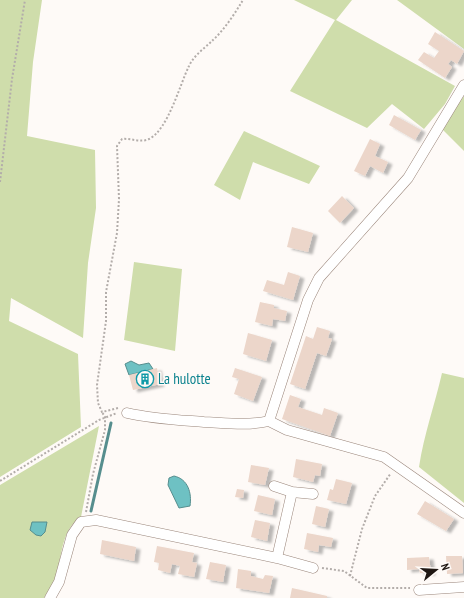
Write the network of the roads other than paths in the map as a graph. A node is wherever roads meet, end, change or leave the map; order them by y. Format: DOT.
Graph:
graph roads {
  1 [pos="464,85"];
  2 [pos="125,411"];
  3 [pos="269,420"];
  4 [pos="274,486"];
  5 [pos="292,492"];
  6 [pos="312,494"];
  7 [pos="464,513"];
  8 [pos="277,558"];
  9 [pos="313,568"];
  10 [pos="464,587"];
  11 [pos="419,590"];
  12 [pos="50,598"];
  1 -- 3 [label="street"];
  2 -- 3 [label="street"];
  3 -- 7 [label="street"];
  4 -- 5 [label="street"];
  5 -- 6 [label="street"];
  5 -- 8 [label="street"];
  8 -- 9 [label="street"];
  8 -- 12 [label="street"];
  10 -- 11 [label="street"];
}
